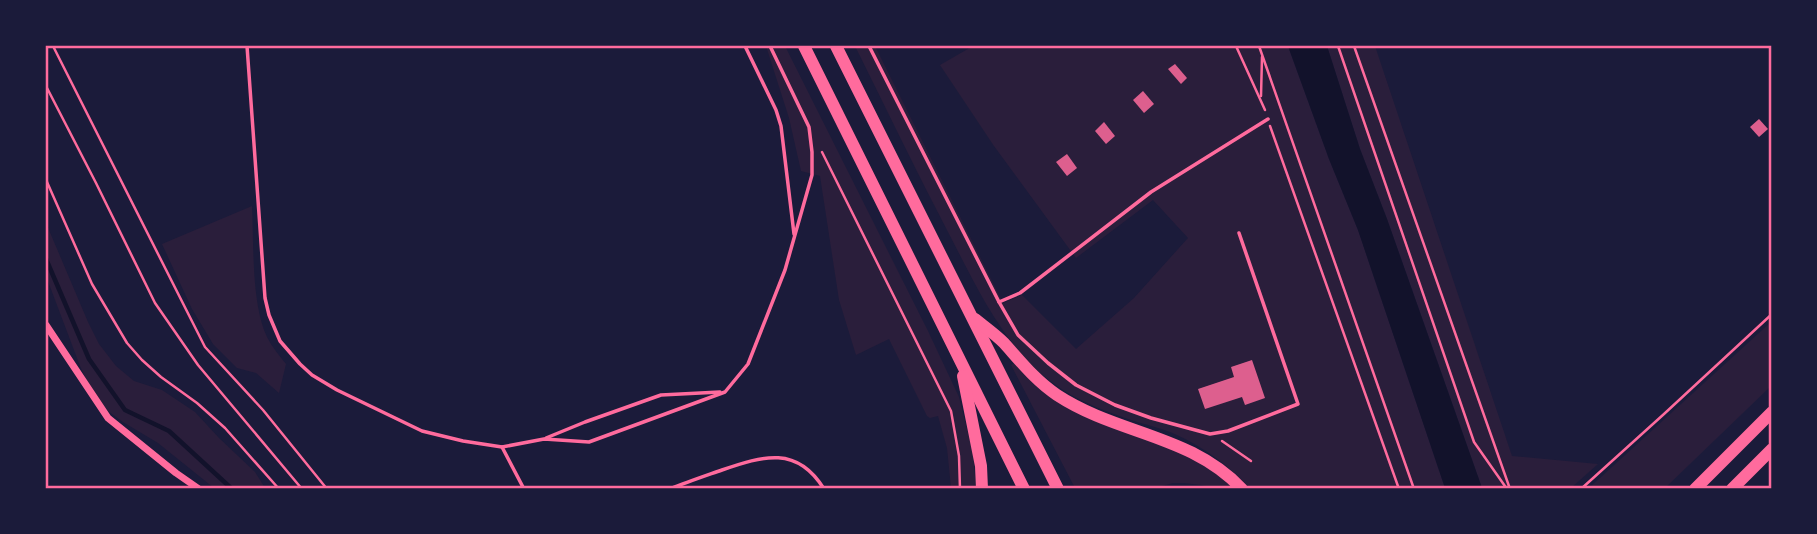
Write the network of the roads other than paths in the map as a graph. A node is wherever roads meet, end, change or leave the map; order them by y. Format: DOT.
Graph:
graph roads {
  1 [pos="247,46"];
  2 [pos="745,46"];
  3 [pos="770,46"];
  4 [pos="804,46"];
  5 [pos="836,46"];
  6 [pos="869,46"];
  7 [pos="1268,119"];
  8 [pos="1239,233"];
  9 [pos="794,236"];
  10 [pos="999,302"];
  11 [pos="972,316"];
  12 [pos="46,325"];
  13 [pos="959,358"];
  14 [pos="725,392"];
  15 [pos="1772,412"];
  16 [pos="544,439"];
  17 [pos="502,447"];
  18 [pos="1772,449"];
  19 [pos="200,488"];
  20 [pos="524,488"];
  21 [pos="670,488"];
  22 [pos="824,488"];
  23 [pos="982,488"];
  24 [pos="1024,488"];
  25 [pos="1058,488"];
  26 [pos="1242,488"];
  27 [pos="1695,488"];
  28 [pos="1732,488"];
  1 -- 17 [label="lane"];
  2 -- 9 [label="lane"];
  3 -- 9 [label="lane"];
  4 -- 13 [label="highway"];
  5 -- 11 [label="highway"];
  6 -- 10 [label="lane"];
  7 -- 10 [label="lane"];
  8 -- 10 [label="lane"];
  9 -- 14 [label="lane"];
  11 -- 25 [label="highway"];
  11 -- 26 [label="highway"];
  12 -- 19 [label="street"];
  13 -- 23 [label="highway"];
  13 -- 24 [label="highway"];
  14 -- 16 [label="lane"];
  14 -- 16 [label="lane"];
  15 -- 27 [label="highway"];
  16 -- 17 [label="lane"];
  17 -- 20 [label="lane"];
  18 -- 28 [label="highway"];
  21 -- 22 [label="lane"];
}
